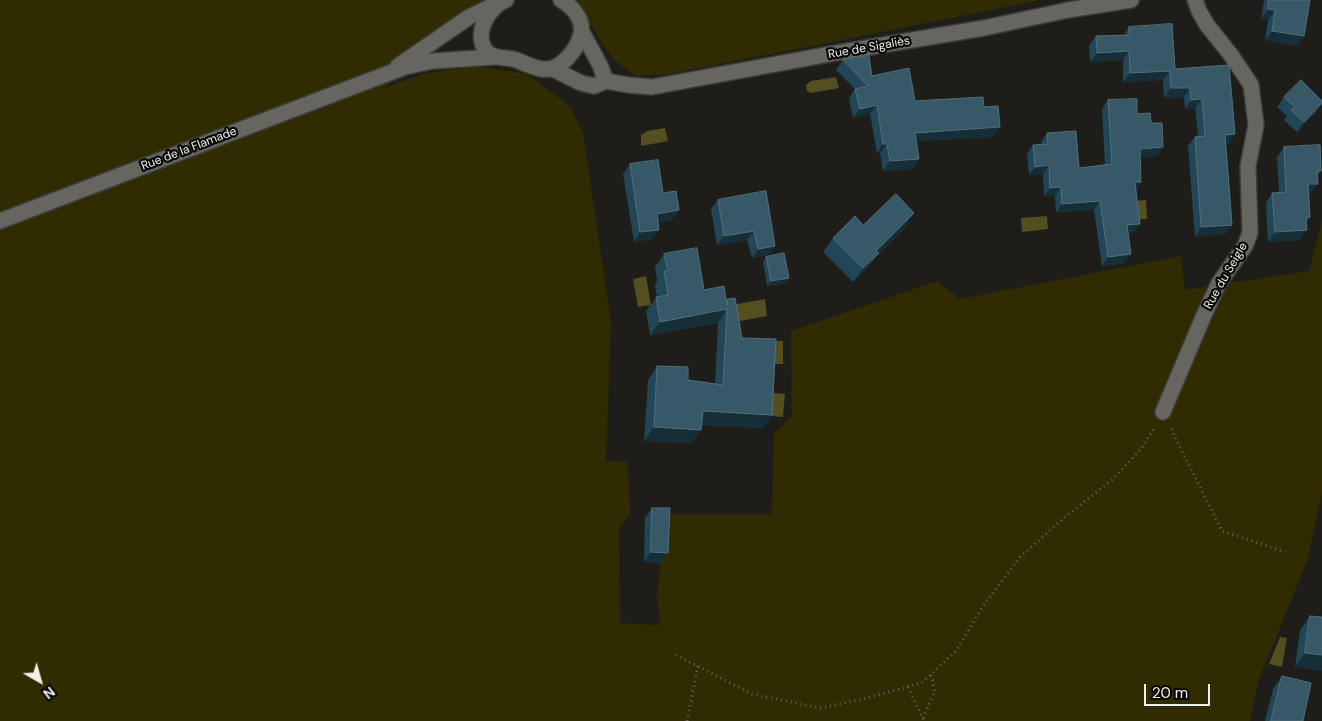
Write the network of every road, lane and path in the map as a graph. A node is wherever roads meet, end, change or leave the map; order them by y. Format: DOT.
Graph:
graph roads {
  1 [pos="561,0"];
  2 [pos="1131,0"];
  3 [pos="1195,0"];
  4 [pos="504,1"];
  5 [pos="582,32"];
  6 [pos="494,57"];
  7 [pos="553,69"];
  8 [pos="377,78"];
  9 [pos="606,81"];
  10 [pos="0,221"];
  11 [pos="1163,412"];
  12 [pos="1285,552"];
  13 [pos="676,655"];
  14 [pos="698,666"];
  15 [pos="931,674"];
  16 [pos="908,687"];
  17 [pos="923,719"];
  18 [pos="688,721"];
  1 -- 5 [label="street"];
  2 -- 9 [label="street, Rue de Sigaliès"];
  3 -- 11 [label="street, Rue du Seigle"];
  4 -- 6 [label="street"];
  4 -- 8 [label="street, Rue de la Flamade"];
  5 -- 7 [label="street"];
  5 -- 9 [label="street"];
  6 -- 7 [label="street, Rue de Sigaliès"];
  6 -- 8 [label="street, Rue de la Flamade"];
  7 -- 9 [label="street, Rue de Sigaliès"];
  8 -- 10 [label="street, Rue de la Flamade"];
  11 -- 12 [label="path"];
  11 -- 15 [label="path"];
  13 -- 14 [label="path"];
  14 -- 16 [label="path"];
  14 -- 18 [label="path"];
  15 -- 16 [label="path"];
  15 -- 17 [label="path"];
  16 -- 17 [label="path"];
}
